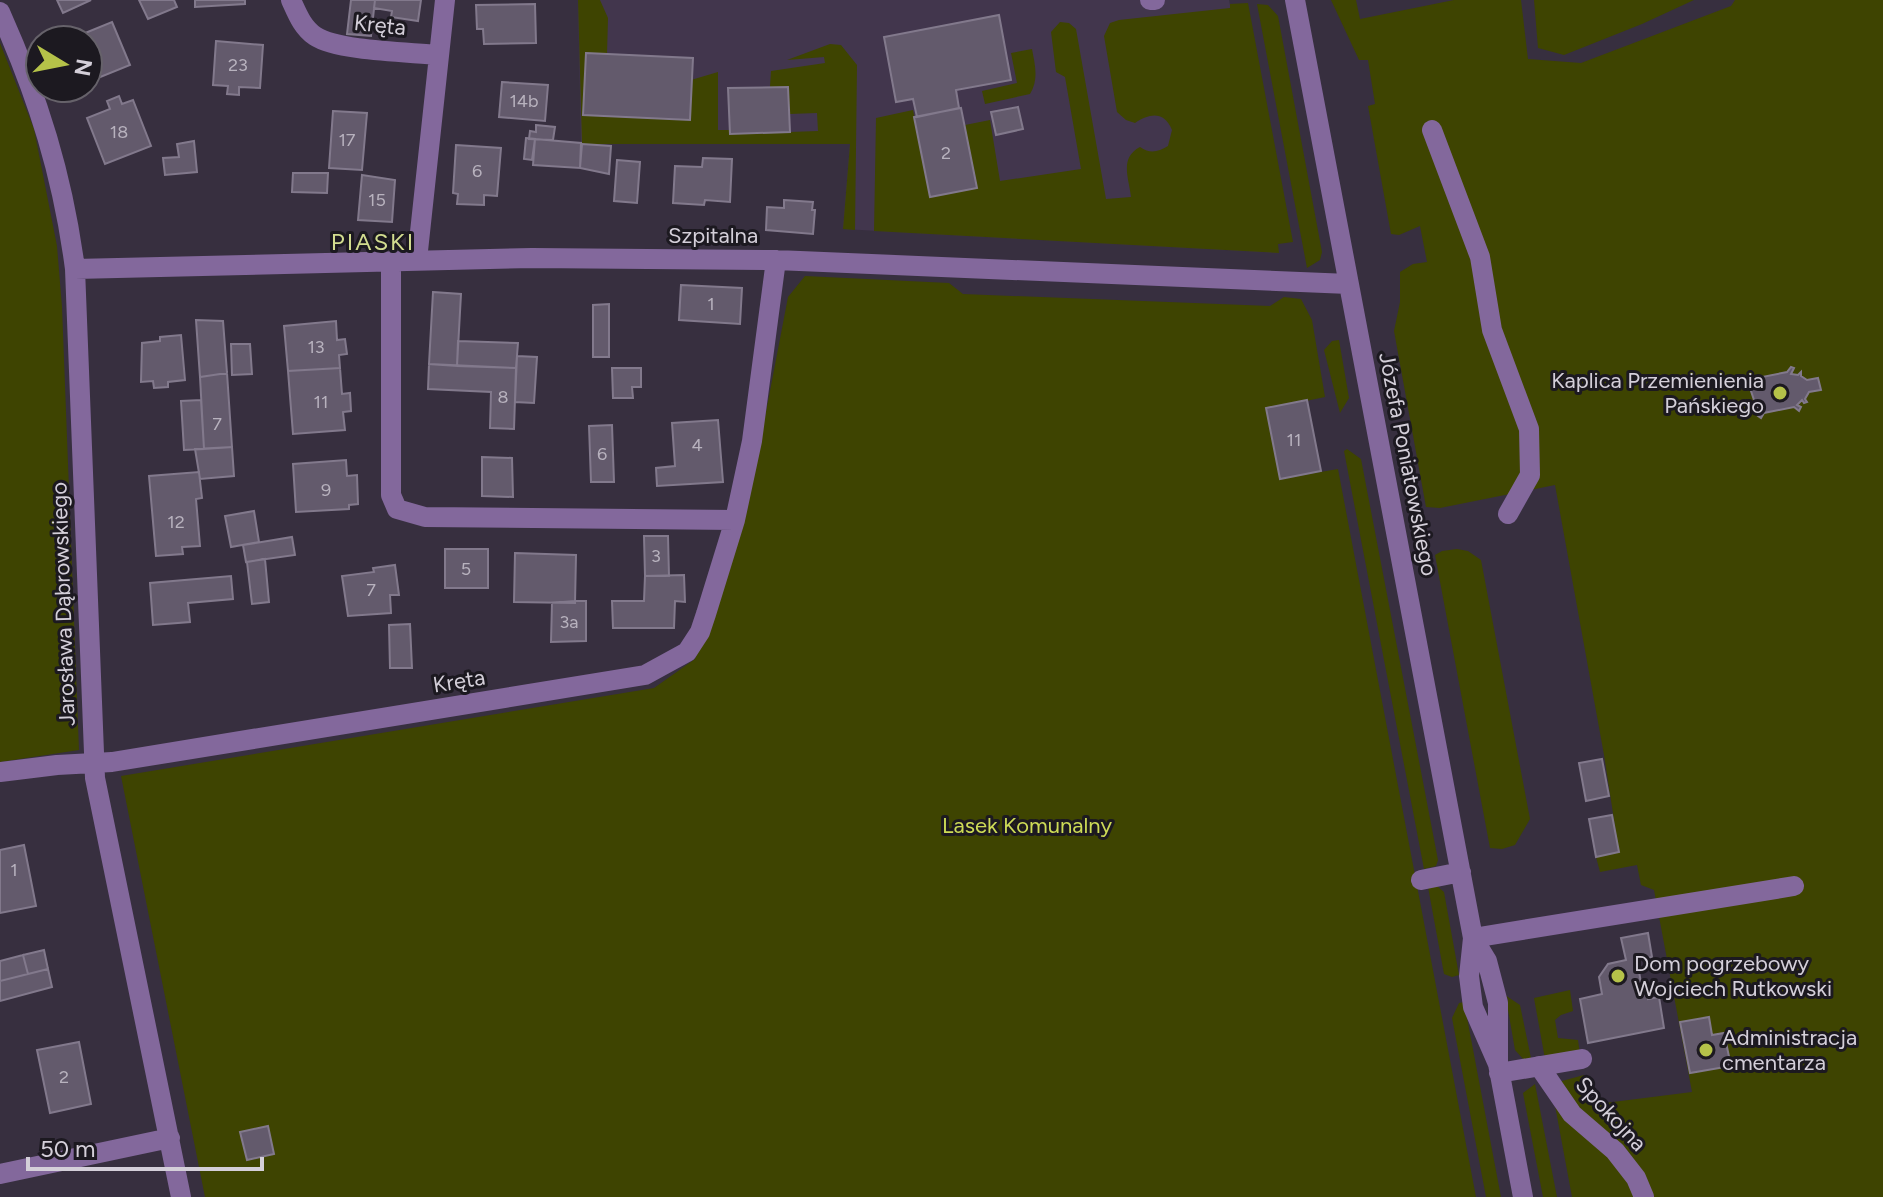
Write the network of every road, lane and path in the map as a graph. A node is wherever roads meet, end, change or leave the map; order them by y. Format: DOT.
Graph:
graph roads {
  1 [pos="291,0"];
  2 [pos="445,0"];
  3 [pos="1295,0"];
  4 [pos="0,12"];
  5 [pos="438,55"];
  6 [pos="1432,130"];
  7 [pos="417,260"];
  8 [pos="776,260"];
  9 [pos="391,261"];
  10 [pos="75,269"];
  11 [pos="1349,284"];
  12 [pos="1508,514"];
  13 [pos="735,520"];
  14 [pos="93,764"];
  15 [pos="0,772"];
  16 [pos="1461,872"];
  17 [pos="1421,880"];
  18 [pos="1794,886"];
  19 [pos="1473,938"];
  20 [pos="1582,1059"];
  21 [pos="1539,1066"];
  22 [pos="1498,1069"];
  23 [pos="170,1138"];
  24 [pos="0,1174"];
  25 [pos="181,1197"];
  26 [pos="1523,1197"];
  27 [pos="1644,1197"];
  1 -- 5 [label="street, Kręta"];
  2 -- 5 [label="street"];
  3 -- 11 [label="street, Józefa Poniatowskiego"];
  4 -- 10 [label="street, Jarosława Dąbrowskiego"];
  5 -- 7 [label="street"];
  6 -- 12 [label="street"];
  7 -- 8 [label="street, Szpitalna"];
  7 -- 9 [label="street, Szpitalna"];
  8 -- 11 [label="street, Szpitalna"];
  8 -- 13 [label="street, Kręta"];
  9 -- 10 [label="street, Szpitalna"];
  9 -- 13 [label="street"];
  10 -- 14 [label="street, Jarosława Dąbrowskiego"];
  11 -- 16 [label="street, Józefa Poniatowskiego"];
  13 -- 14 [label="street, Kręta"];
  14 -- 15 [label="street, Kręta"];
  14 -- 23 [label="street, Jarosława Dąbrowskiego"];
  16 -- 17 [label="street"];
  16 -- 19 [label="street, Józefa Poniatowskiego"];
  18 -- 19 [label="street"];
  19 -- 22 [label="street, Józefa Poniatowskiego"];
  20 -- 21 [label="street"];
  21 -- 22 [label="street"];
  21 -- 27 [label="street, Spokojna"];
  22 -- 26 [label="street, Józefa Poniatowskiego"];
  23 -- 24 [label="street"];
  23 -- 25 [label="street, Jarosława Dąbrowskiego"];
}
